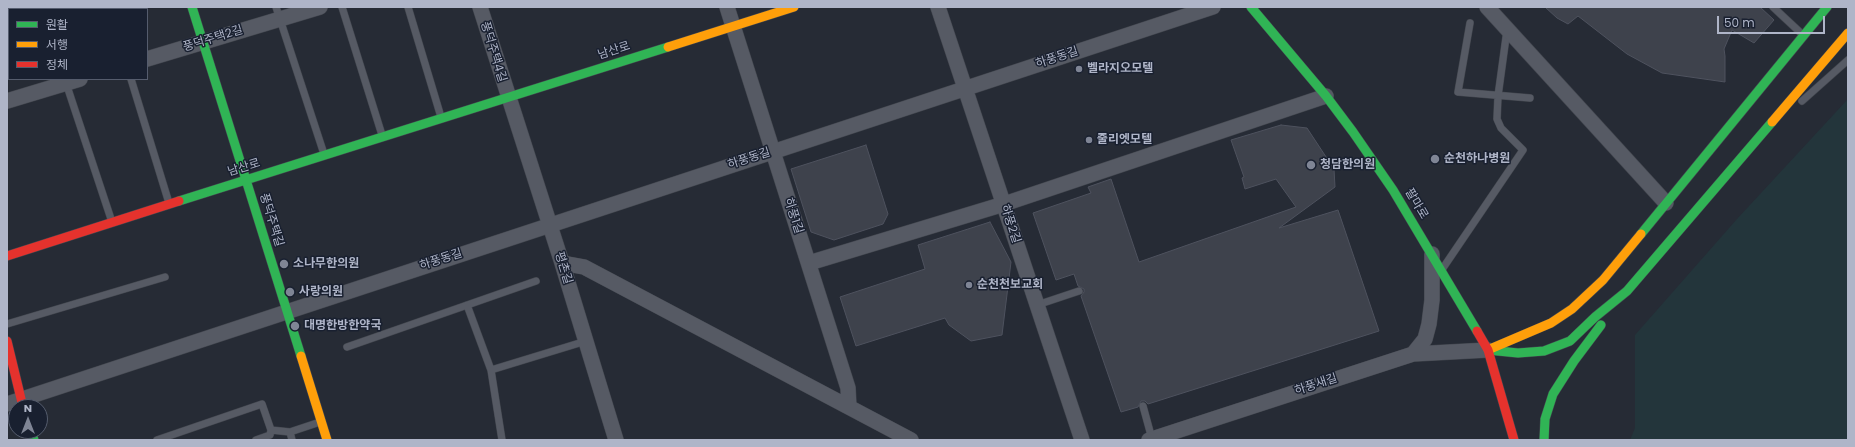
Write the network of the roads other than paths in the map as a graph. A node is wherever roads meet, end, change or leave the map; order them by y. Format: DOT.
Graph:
graph roads {
  1 [pos="192,7"];
  2 [pos="320,7"];
  3 [pos="342,7"];
  4 [pos="408,7"];
  5 [pos="480,7"];
  6 [pos="727,7"];
  7 [pos="794,7"];
  8 [pos="938,7"];
  9 [pos="1213,7"];
  10 [pos="1251,7"];
  11 [pos="1487,7"];
  12 [pos="1773,7"];
  13 [pos="1827,7"];
  14 [pos="278,13"];
  15 [pos="1470,23"];
  16 [pos="733,26"];
  17 [pos="1507,30"];
  18 [pos="1848,33"];
  19 [pos="1803,35"];
  20 [pos="204,42"];
  21 [pos="148,59"];
  22 [pos="1848,60"];
  23 [pos="131,80"];
  24 [pos="73,81"];
  25 [pos="964,89"];
  26 [pos="1326,96"];
  27 [pos="1498,96"];
  28 [pos="508,98"];
  29 [pos="1530,98"];
  30 [pos="7,101"];
  31 [pos="442,119"];
  32 [pos="383,137"];
  33 [pos="1757,141"];
  34 [pos="772,152"];
  35 [pos="325,156"];
  36 [pos="246,180"];
  37 [pos="170,203"];
  38 [pos="1666,203"];
  39 [pos="1004,204"];
  40 [pos="112,222"];
  41 [pos="549,225"];
  42 [pos="1432,253"];
  43 [pos="7,256"];
  44 [pos="562,263"];
  45 [pos="809,263"];
  46 [pos="1442,270"];
  47 [pos="165,277"];
  48 [pos="536,281"];
  49 [pos="1079,291"];
  50 [pos="1627,292"];
  51 [pos="467,305"];
  52 [pos="1037,305"];
  53 [pos="286,312"];
  54 [pos="7,324"];
  55 [pos="7,341"];
  56 [pos="586,341"];
  57 [pos="347,347"];
  58 [pos="1488,350"];
  59 [pos="1413,354"];
  60 [pos="491,370"];
  61 [pos="16,399"];
  62 [pos="32,399"];
  63 [pos="1143,406"];
  64 [pos="849,407"];
  65 [pos="321,422"];
  66 [pos="271,430"];
  67 [pos="290,432"];
  68 [pos="157,440"];
  69 [pos="256,440"];
  70 [pos="292,440"];
  71 [pos="327,440"];
  72 [pos="502,440"];
  73 [pos="616,440"];
  74 [pos="911,440"];
  75 [pos="1082,440"];
  76 [pos="1150,440"];
  77 [pos="1514,440"];
  78 [pos="1544,440"];
  1 -- 20 [label="main road, 풍덕주택길"];
  2 -- 14 [label="street, 풍덕주택2길"];
  3 -- 32 [label="lane"];
  4 -- 31 [label="lane"];
  5 -- 28 [label="street, 풍덕주택4길"];
  6 -- 16 [label="street, 하풍1길"];
  7 -- 16 [label="main road, 남산로"];
  8 -- 25 [label="street, 하풍2길"];
  9 -- 25 [label="street, 하풍동길"];
  10 -- 26 [label="main road, 팔마로"];
  11 -- 17 [label="street"];
  12 -- 19 [label="lane"];
  13 -- 19 [label="main road"];
  14 -- 20 [label="street, 풍덕주택2길"];
  14 -- 35 [label="lane"];
  15 -- 27 [label="lane"];
  16 -- 28 [label="main road, 남산로"];
  16 -- 34 [label="street, 하풍1길"];
  17 -- 27 [label="lane"];
  17 -- 38 [label="street"];
  18 -- 33 [label="main road"];
  19 -- 38 [label="main road"];
  20 -- 21 [label="street, 풍덕주택2길"];
  20 -- 36 [label="main road, 풍덕주택길"];
  22 -- 33 [label="lane"];
  23 -- 37 [label="lane"];
  24 -- 30 [label="street"];
  24 -- 40 [label="lane"];
  25 -- 34 [label="street, 하풍동길"];
  25 -- 39 [label="street, 하풍2길"];
  26 -- 39 [label="street"];
  26 -- 42 [label="main road, 팔마로"];
  27 -- 29 [label="lane"];
  27 -- 46 [label="lane"];
  28 -- 31 [label="main road, 남산로"];
  28 -- 41 [label="street, 평촌길"];
  31 -- 32 [label="main road, 남산로"];
  32 -- 35 [label="main road, 남산로"];
  33 -- 50 [label="main road"];
  34 -- 41 [label="street, 하풍동길"];
  34 -- 45 [label="street, 하풍1길"];
  35 -- 36 [label="main road, 남산로"];
  36 -- 37 [label="main road, 남산로"];
  36 -- 53 [label="main road, 풍덕주택길"];
  37 -- 40 [label="main road, 남산로"];
  38 -- 58 [label="main road"];
  39 -- 45 [label="street"];
  39 -- 52 [label="street, 하풍2길"];
  40 -- 43 [label="main road, 남산로"];
  41 -- 44 [label="street, 평촌길"];
  41 -- 53 [label="street, 하풍동길"];
  42 -- 46 [label="main road, 팔마로"];
  42 -- 59 [label="street"];
  44 -- 56 [label="street, 평촌길"];
  44 -- 64 [label="street"];
  45 -- 64 [label="street, 하풍1길"];
  46 -- 58 [label="main road, 팔마로"];
  47 -- 54 [label="lane"];
  48 -- 51 [label="lane"];
  49 -- 52 [label="lane"];
  50 -- 58 [label="main road"];
  50 -- 78 [label="main road"];
  51 -- 57 [label="lane"];
  51 -- 60 [label="lane"];
  52 -- 75 [label="street, 하풍2길"];
  53 -- 62 [label="street, 하풍동길"];
  53 -- 65 [label="main road, 풍덕주택길"];
  55 -- 61 [label="main road"];
  56 -- 60 [label="lane"];
  56 -- 73 [label="street, 평촌길"];
  58 -- 59 [label="street, 하풍새길"];
  58 -- 77 [label="main road, 팔마로"];
  59 -- 76 [label="street, 하풍새길"];
  60 -- 72 [label="lane"];
  63 -- 76 [label="lane"];
  64 -- 74 [label="street"];
  65 -- 67 [label="lane"];
  65 -- 71 [label="main road, 풍덕주택길"];
  66 -- 67 [label="lane"];
  66 -- 68 [label="lane"];
  66 -- 69 [label="lane"];
  67 -- 70 [label="lane"];
}
